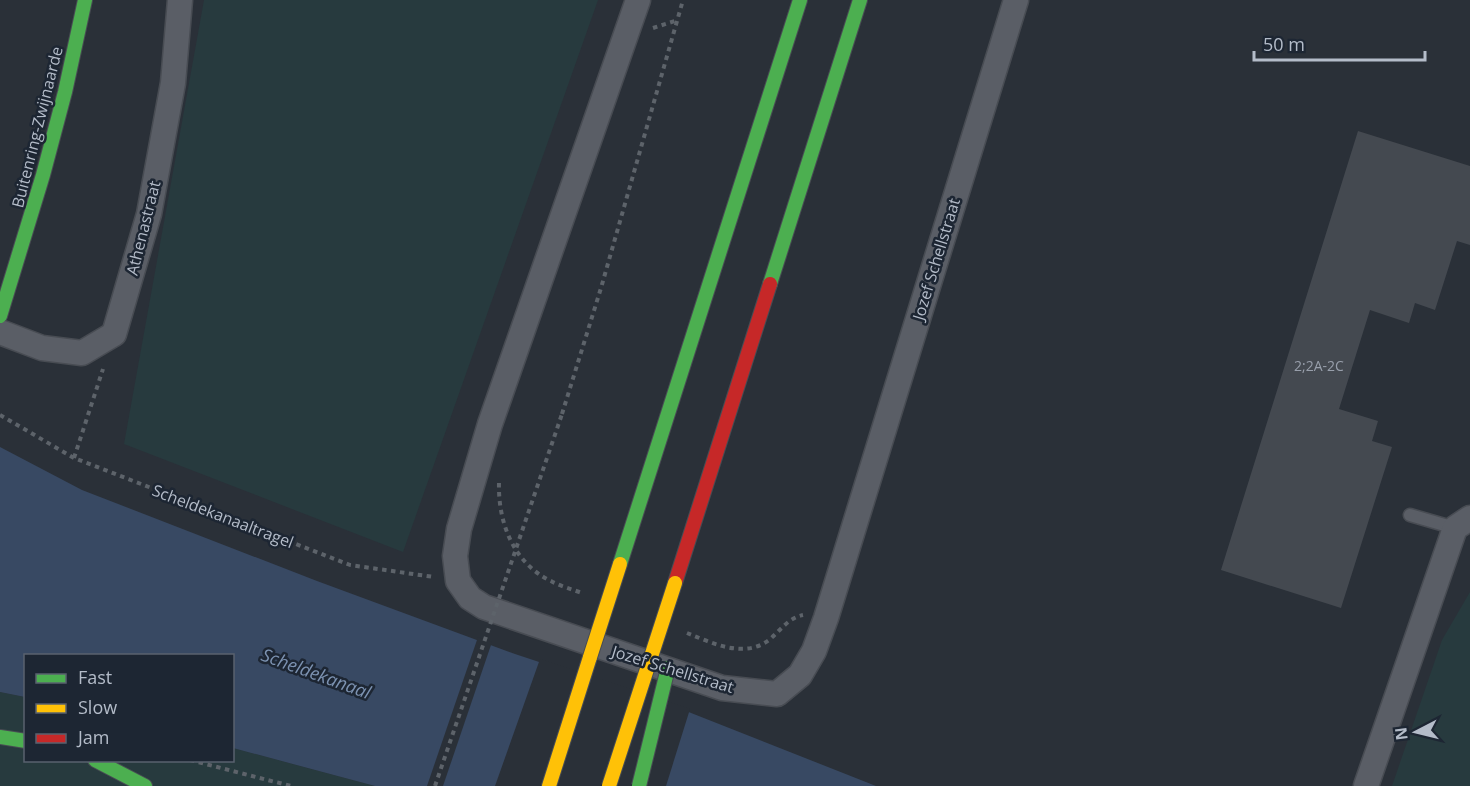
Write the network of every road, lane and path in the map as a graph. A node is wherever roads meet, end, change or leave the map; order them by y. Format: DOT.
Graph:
graph roads {
  1 [pos="85,0"];
  2 [pos="180,0"];
  3 [pos="638,0"];
  4 [pos="683,0"];
  5 [pos="800,0"];
  6 [pos="860,0"];
  7 [pos="1016,0"];
  8 [pos="0,316"];
  9 [pos="0,332"];
  10 [pos="103,368"];
  11 [pos="0,415"];
  12 [pos="74,458"];
  13 [pos="1410,515"];
  14 [pos="1462,523"];
  15 [pos="458,581"];
  16 [pos="672,654"];
  17 [pos="0,738"];
  18 [pos="24,741"];
  19 [pos="100,762"];
  20 [pos="198,762"];
  21 [pos="143,786"];
  22 [pos="291,786"];
  23 [pos="435,786"];
  24 [pos="549,786"];
  25 [pos="609,786"];
  26 [pos="639,786"];
  27 [pos="1366,786"];
  1 -- 8 [label="main road, Buitenring-Zwijnaarde"];
  2 -- 9 [label="street, Athenastraat"];
  3 -- 15 [label="street"];
  4 -- 23 [label="path, bridge"];
  5 -- 24 [label="main road, bridge"];
  6 -- 25 [label="main road, bridge"];
  7 -- 15 [label="street, Jozef Schellstraat"];
  10 -- 12 [label="path"];
  11 -- 12 [label="path, Scheldekanaaltragel"];
  12 -- 15 [label="path, Scheldekanaaltragel"];
  13 -- 14 [label="lane"];
  14 -- 27 [label="street"];
  16 -- 26 [label="main road, bridge"];
  17 -- 18 [label="main road"];
  19 -- 21 [label="main road"];
  20 -- 22 [label="path"];
}
